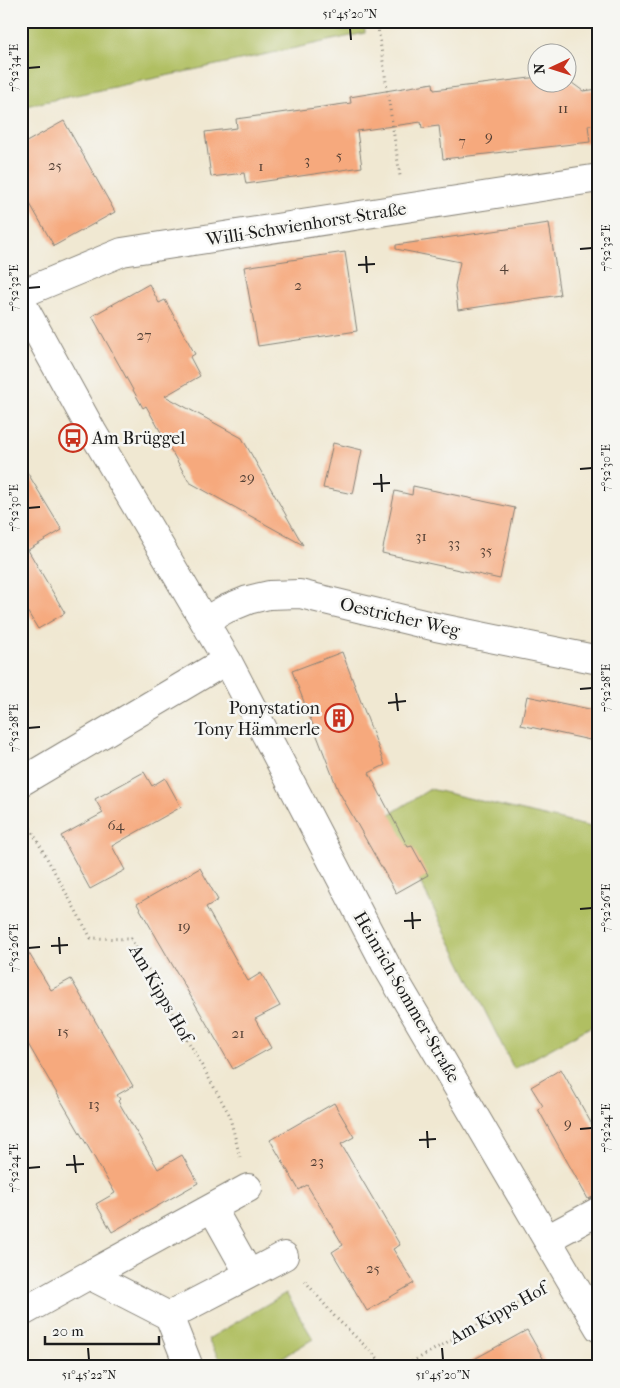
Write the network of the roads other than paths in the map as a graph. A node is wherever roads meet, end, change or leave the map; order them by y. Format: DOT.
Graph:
graph roads {
  1 [pos="599,178"];
  2 [pos="21,294"];
  3 [pos="21,302"];
  4 [pos="205,621"];
  5 [pos="227,660"];
  6 [pos="599,660"];
  7 [pos="21,782"];
  8 [pos="248,1188"];
  9 [pos="212,1208"];
  10 [pos="599,1211"];
  11 [pos="547,1239"];
  12 [pos="284,1256"];
  13 [pos="248,1274"];
  14 [pos="88,1275"];
  15 [pos="21,1313"];
  16 [pos="169,1316"];
  17 [pos="599,1328"];
  18 [pos="189,1367"];
  1 -- 2 [label="street, Willi-Schwienhorst-Straße"];
  3 -- 4 [label="street"];
  4 -- 5 [label="street"];
  4 -- 6 [label="street, Oestricher Weg"];
  5 -- 7 [label="street"];
  5 -- 11 [label="street, Heinrich-Sommer-Straße"];
  8 -- 9 [label="street"];
  9 -- 13 [label="street"];
  9 -- 14 [label="street"];
  10 -- 11 [label="street"];
  11 -- 17 [label="street, Heinrich-Sommer-Straße"];
  12 -- 13 [label="street"];
  13 -- 16 [label="street"];
  14 -- 15 [label="street"];
  14 -- 16 [label="street"];
  16 -- 18 [label="street"];
}
